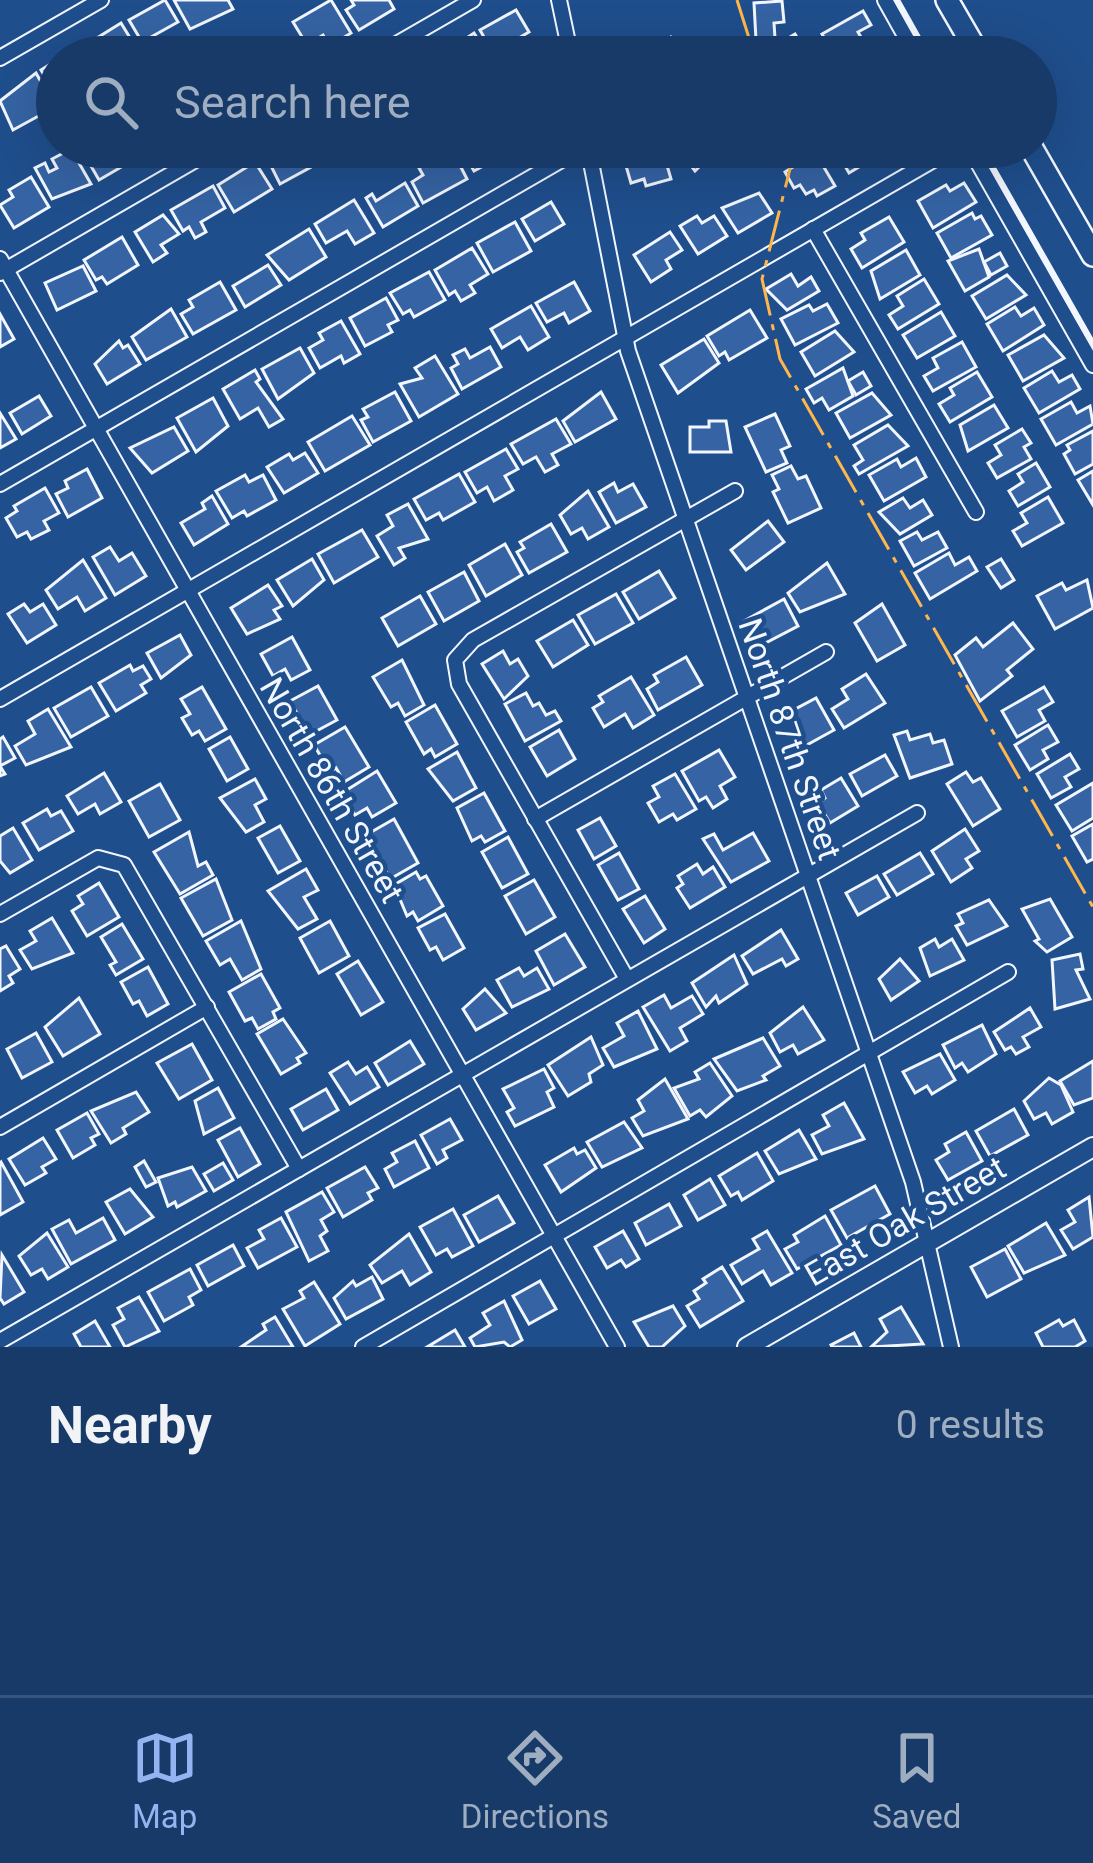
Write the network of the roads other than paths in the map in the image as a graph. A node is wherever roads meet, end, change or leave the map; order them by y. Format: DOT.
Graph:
graph roads {
  1 [pos="101,0"];
  2 [pos="473,0"];
  3 [pos="560,0"];
  4 [pos="884,0"];
  5 [pos="947,0"];
  6 [pos="38,36"];
  7 [pos="410,36"];
  8 [pos="567,36"];
  9 [pos="905,36"];
  10 [pos="968,36"];
  11 [pos="36,37"];
  12 [pos="0,58"];
  13 [pos="180,168"];
  14 [pos="549,168"];
  15 [pos="590,168"];
  16 [pos="919,168"];
  17 [pos="981,168"];
  18 [pos="1043,168"];
  19 [pos="813,229"];
  20 [pos="1093,255"];
  21 [pos="2,267"];
  22 [pos="625,338"];
  23 [pos="1093,365"];
  24 [pos="95,429"];
  25 [pos="0,484"];
  26 [pos="735,491"];
  27 [pos="976,512"];
  28 [pos="686,519"];
  29 [pos="188,590"];
  30 [pos="826,652"];
  31 [pos="747,697"];
  32 [pos="0,698"];
  33 [pos="917,813"];
  34 [pos="535,819"];
  35 [pos="808,877"];
  36 [pos="0,914"];
  37 [pos="1008,972"];
  38 [pos="627,979"];
  39 [pos="207,1007"];
  40 [pos="868,1053"];
  41 [pos="463,1075"];
  42 [pos="0,1127"];
  43 [pos="1093,1147"];
  44 [pos="299,1169"];
  45 [pos="554,1235"];
  46 [pos="929,1242"];
  47 [pos="0,1341"];
  48 [pos="363,1347"];
  49 [pos="617,1347"];
  50 [pos="747,1347"];
  51 [pos="951,1347"];
  1 -- 6 [label="street"];
  2 -- 7 [label="street"];
  3 -- 8 [label="street"];
  4 -- 9 [label="street"];
  5 -- 10 [label="main road"];
  11 -- 12 [label="street"];
  13 -- 21 [label="street"];
  14 -- 24 [label="street"];
  15 -- 22 [label="street, North 87th Street"];
  16 -- 19 [label="street"];
  17 -- 23 [label="street"];
  18 -- 20 [label="main road"];
  19 -- 22 [label="street"];
  19 -- 27 [label="street"];
  21 -- 24 [label="street, North 86th Street"];
  22 -- 28 [label="street, North 87th Street"];
  22 -- 29 [label="street"];
  24 -- 25 [label="street"];
  24 -- 29 [label="street, North 86th Street"];
  26 -- 28 [label="street"];
  28 -- 31 [label="street, North 87th Street"];
  28 -- 34 [label="street"];
  29 -- 32 [label="street"];
  29 -- 41 [label="street, North 86th Street"];
  30 -- 31 [label="street"];
  31 -- 34 [label="street"];
  31 -- 35 [label="street, North 87th Street"];
  33 -- 35 [label="street"];
  34 -- 38 [label="street"];
  35 -- 38 [label="street"];
  35 -- 40 [label="street, North 87th Street"];
  36 -- 39 [label="street"];
  37 -- 40 [label="street"];
  38 -- 41 [label="street"];
  39 -- 42 [label="street"];
  39 -- 44 [label="street"];
  40 -- 45 [label="street"];
  40 -- 46 [label="street, North 87th Street"];
  41 -- 44 [label="street"];
  41 -- 45 [label="street, North 86th Street"];
  43 -- 46 [label="street, East Oak Street"];
  44 -- 47 [label="street"];
  45 -- 48 [label="street"];
  45 -- 49 [label="street, North 86th Street"];
  46 -- 50 [label="street, East Oak Street"];
  46 -- 51 [label="street, North 87th Street"];
}
